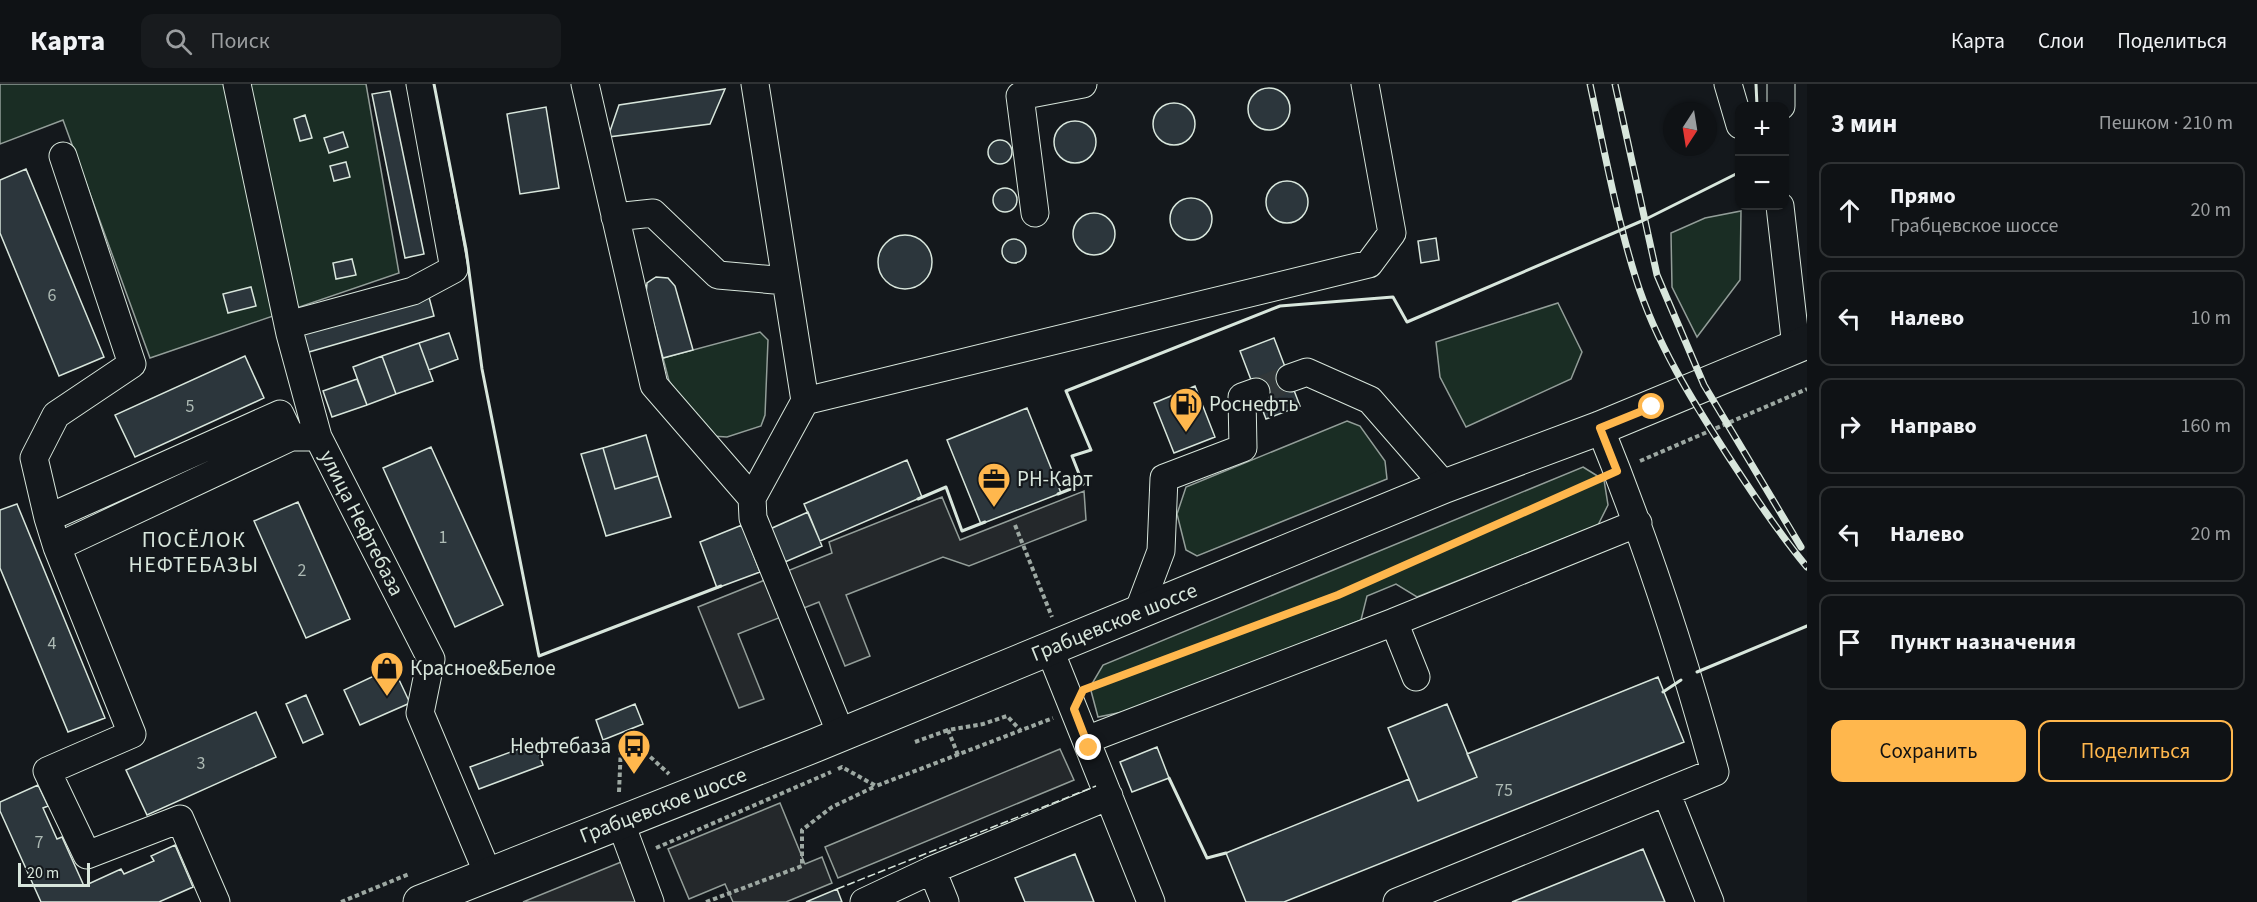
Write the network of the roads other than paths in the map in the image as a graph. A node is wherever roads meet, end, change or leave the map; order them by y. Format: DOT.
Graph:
graph roads {
  1 [pos="237,84"];
  2 [pos="420,84"];
  3 [pos="585,84"];
  4 [pos="755,84"];
  5 [pos="1083,84"];
  6 [pos="1365,84"];
  7 [pos="1728,84"];
  8 [pos="1781,84"];
  9 [pos="1781,102"];
  10 [pos="1735,108"];
  11 [pos="63,156"];
  12 [pos="1774,210"];
  13 [pos="1035,213"];
  14 [pos="615,217"];
  15 [pos="786,281"];
  16 [pos="288,325"];
  17 [pos="1801,344"];
  18 [pos="1290,378"];
  19 [pos="1256,392"];
  20 [pos="805,400"];
  21 [pos="1600,428"];
  22 [pos="291,437"];
  23 [pos="318,437"];
  24 [pos="1445,486"];
  25 [pos="752,498"];
  26 [pos="48,518"];
  27 [pos="1638,523"];
  28 [pos="57,547"];
  29 [pos="1138,612"];
  30 [pos="1394,622"];
  31 [pos="1052,636"];
  32 [pos="1416,677"];
  33 [pos="841,734"];
  34 [pos="1086,740"];
  35 [pos="1666,792"];
  36 [pos="1109,796"];
  37 [pos="620,808"];
  38 [pos="932,870"];
  39 [pos="488,874"];
  40 [pos="216,902"];
  41 [pos="420,902"];
  42 [pos="650,902"];
  43 [pos="864,902"];
  44 [pos="945,902"];
  45 [pos="1151,902"];
  46 [pos="1397,902"];
  47 [pos="1710,902"];
  1 -- 16 [label="street"];
  2 -- 16 [label="street"];
  3 -- 14 [label="street"];
  4 -- 15 [label="street"];
  5 -- 13 [label="street"];
  6 -- 20 [label="street"];
  7 -- 10 [label="street"];
  8 -- 9 [label="street"];
  11 -- 26 [label="street"];
  12 -- 17 [label="street"];
  14 -- 15 [label="street"];
  14 -- 25 [label="street"];
  15 -- 20 [label="street"];
  16 -- 23 [label="street"];
  17 -- 21 [label="main road, Грабцевское шоссе"];
  18 -- 24 [label="street"];
  19 -- 29 [label="street"];
  20 -- 25 [label="street"];
  21 -- 24 [label="main road, Грабцевское шоссе"];
  21 -- 27 [label="street"];
  22 -- 23 [label="street, улица Нефтебаза"];
  22 -- 26 [label="street"];
  22 -- 28 [label="street, улица Нефтебаза"];
  23 -- 39 [label="street, улица Нефтебаза"];
  24 -- 29 [label="main road, Грабцевское шоссе"];
  25 -- 33 [label="street"];
  26 -- 28 [label="street"];
  27 -- 30 [label="street"];
  27 -- 35 [label="street"];
  28 -- 40 [label="street"];
  29 -- 31 [label="main road, Грабцевское шоссе"];
  30 -- 32 [label="street"];
  30 -- 34 [label="street"];
  31 -- 33 [label="main road, Грабцевское шоссе"];
  31 -- 34 [label="street"];
  33 -- 37 [label="main road, Грабцевское шоссе"];
  34 -- 36 [label="street"];
  35 -- 46 [label="street"];
  35 -- 47 [label="street"];
  36 -- 38 [label="street"];
  36 -- 45 [label="street"];
  37 -- 39 [label="main road, Грабцевское шоссе"];
  37 -- 42 [label="street"];
  38 -- 43 [label="street"];
  38 -- 44 [label="street"];
  39 -- 41 [label="main road, Грабцевское шоссе"];
}
